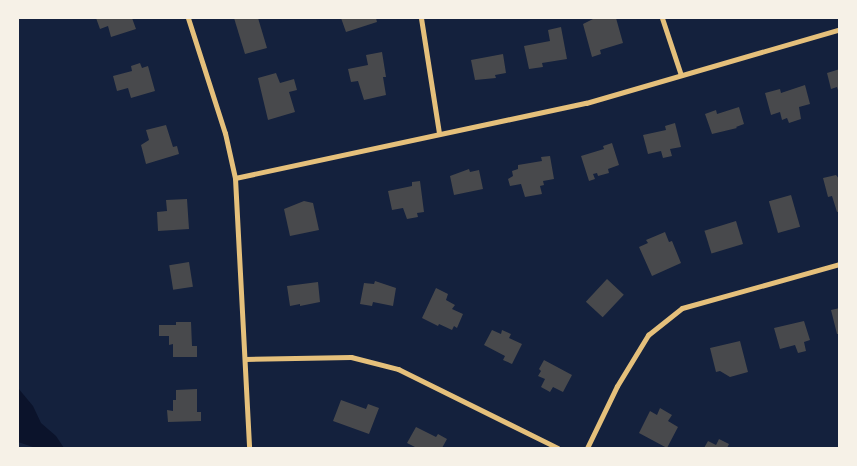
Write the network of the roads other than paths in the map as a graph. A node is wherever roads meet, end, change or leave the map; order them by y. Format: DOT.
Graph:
graph roads {
  1 [pos="188,18"];
  2 [pos="421,18"];
  3 [pos="662,18"];
  4 [pos="840,29"];
  5 [pos="681,76"];
  6 [pos="439,133"];
  7 [pos="235,178"];
  8 [pos="840,264"];
  9 [pos="245,359"];
  10 [pos="249,448"];
  11 [pos="558,448"];
  12 [pos="588,448"];
  1 -- 7 [label="street"];
  2 -- 6 [label="street"];
  3 -- 5 [label="street"];
  4 -- 5 [label="street"];
  5 -- 6 [label="street"];
  6 -- 7 [label="street"];
  7 -- 9 [label="street"];
  8 -- 12 [label="street"];
  9 -- 10 [label="street"];
  9 -- 11 [label="street"];
}
